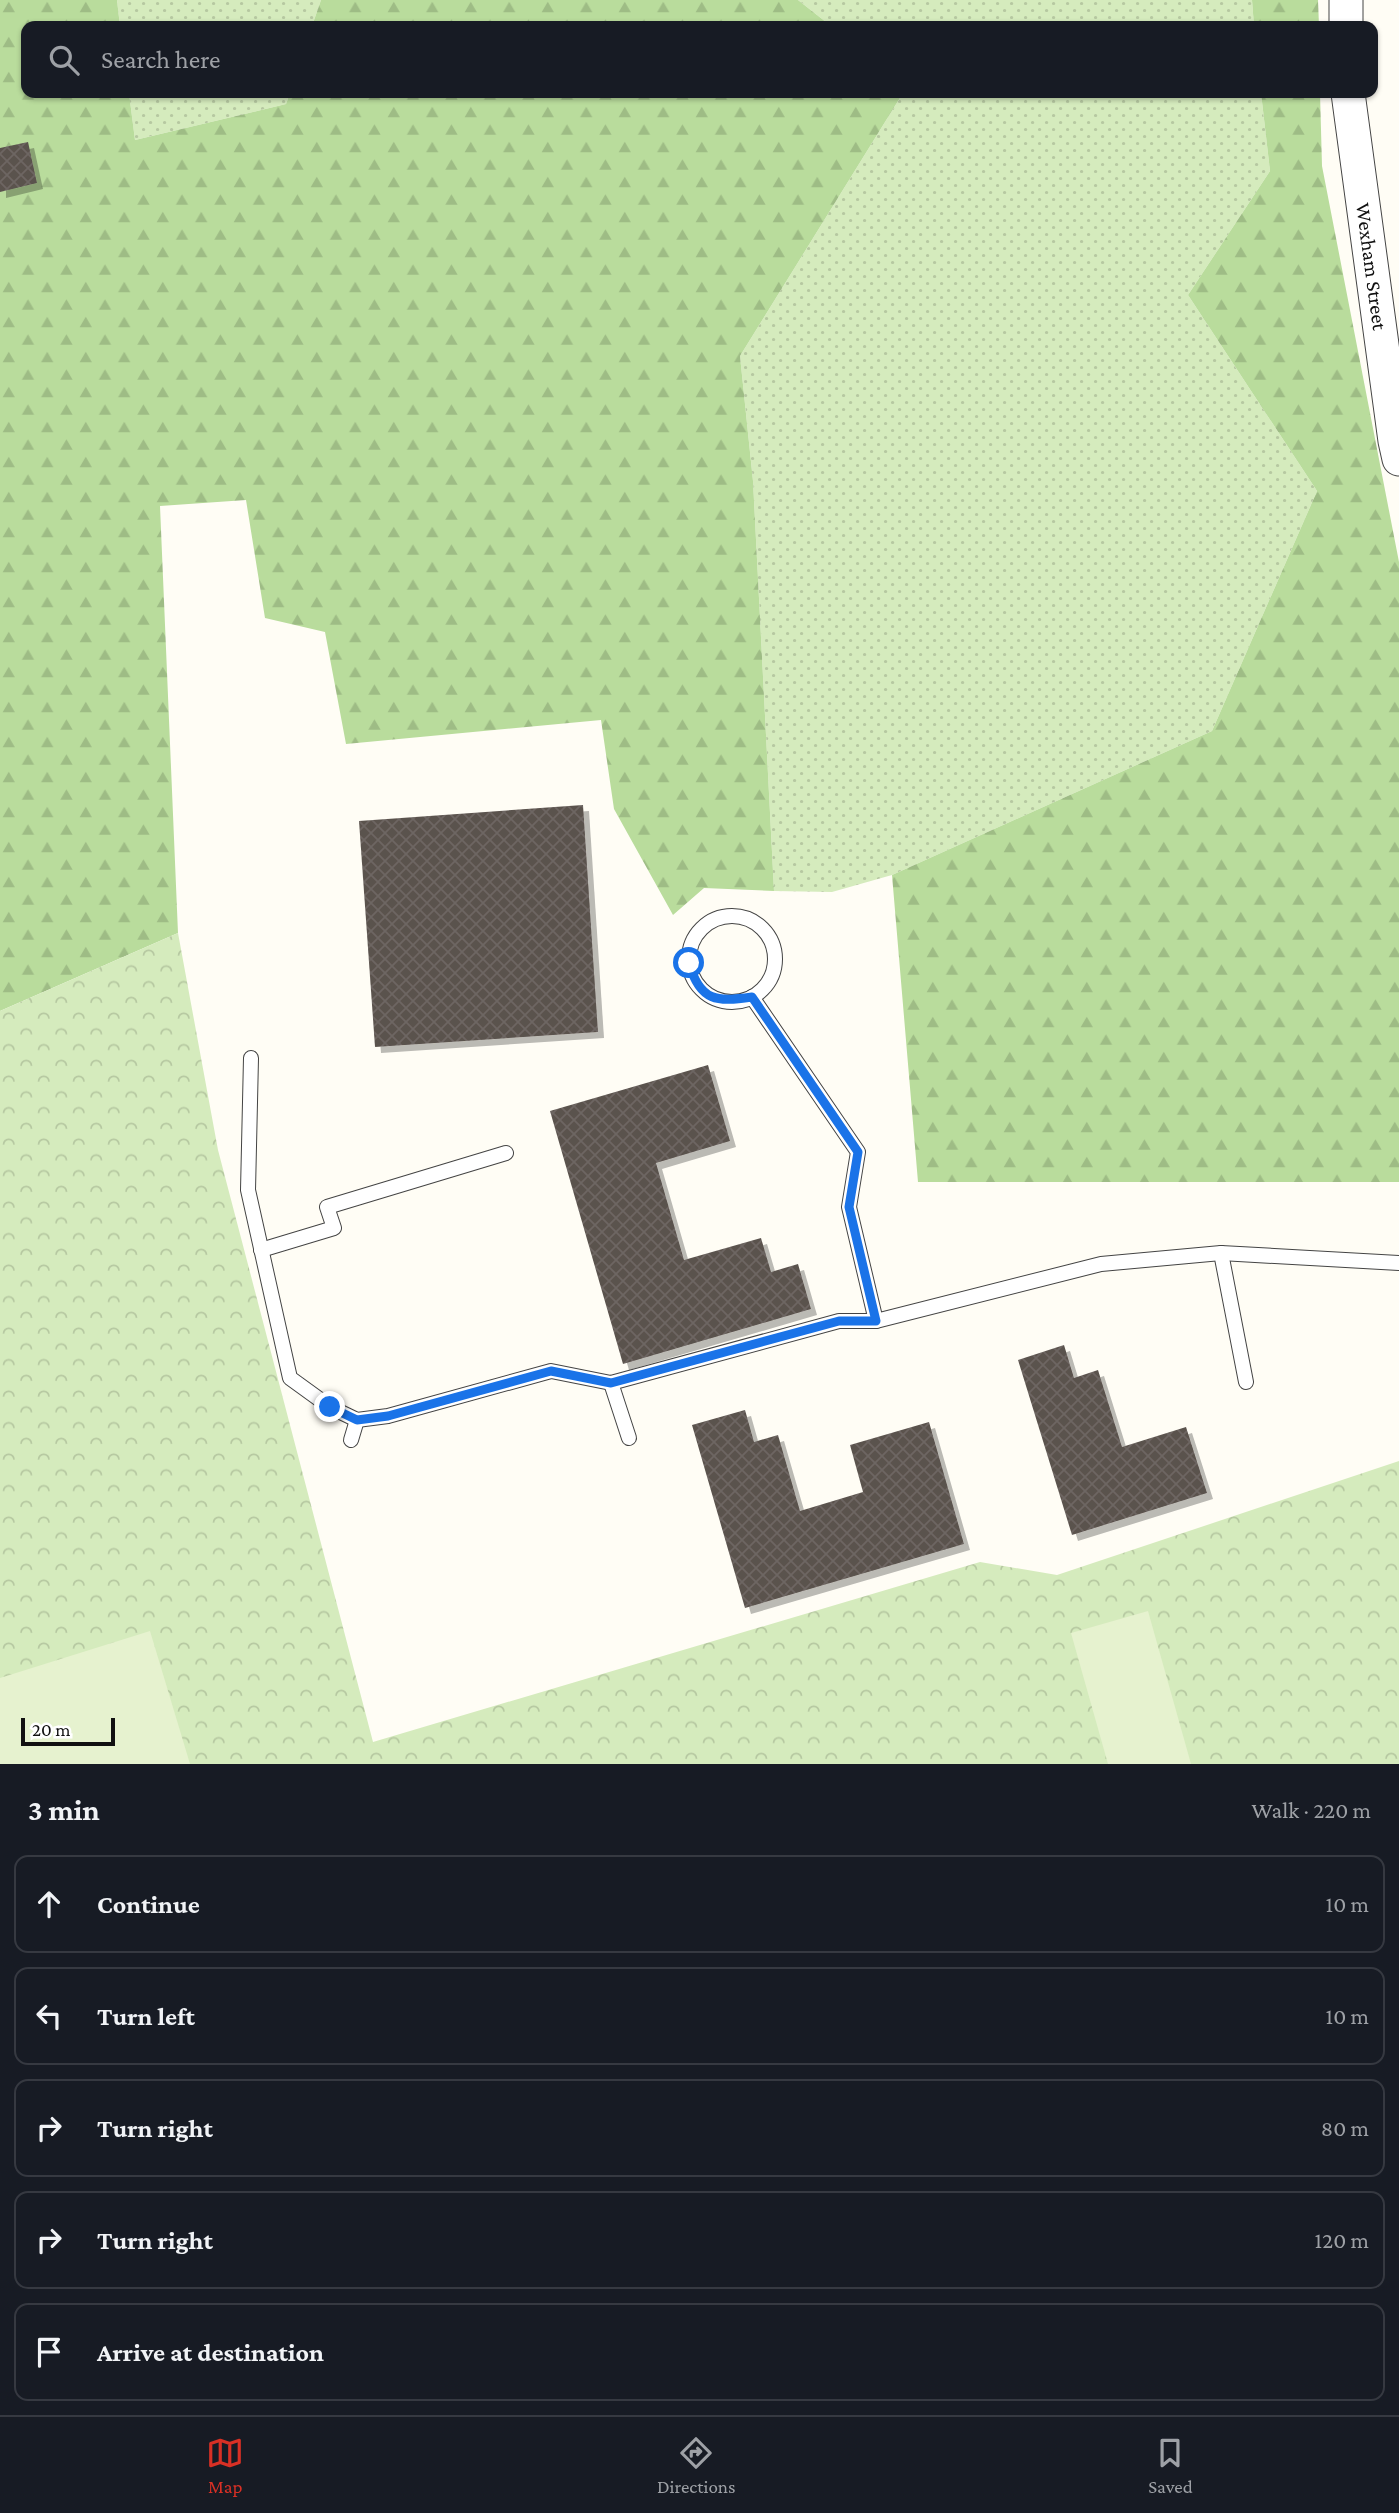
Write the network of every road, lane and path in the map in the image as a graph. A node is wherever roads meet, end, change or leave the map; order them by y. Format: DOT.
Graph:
graph roads {
  1 [pos="1346,0"];
  2 [pos="1346,21"];
  3 [pos="1349,98"];
  4 [pos="1397,446"];
  5 [pos="752,997"];
  6 [pos="251,1059"];
  7 [pos="506,1153"];
  8 [pos="261,1250"];
  9 [pos="1221,1253"];
  10 [pos="1399,1263"];
  11 [pos="876,1321"];
  12 [pos="1246,1382"];
  13 [pos="611,1383"];
  14 [pos="357,1420"];
  15 [pos="629,1438"];
  16 [pos="351,1440"];
  1 -- 2 [label="street"];
  3 -- 4 [label="street, Wexham Street"];
  5 -- 5 [label="lane"];
  5 -- 11 [label="lane"];
  6 -- 8 [label="lane"];
  7 -- 8 [label="lane"];
  8 -- 14 [label="lane"];
  9 -- 10 [label="lane"];
  9 -- 11 [label="lane"];
  9 -- 12 [label="lane"];
  11 -- 13 [label="lane"];
  13 -- 14 [label="lane"];
  13 -- 15 [label="lane"];
  14 -- 16 [label="lane"];
}
